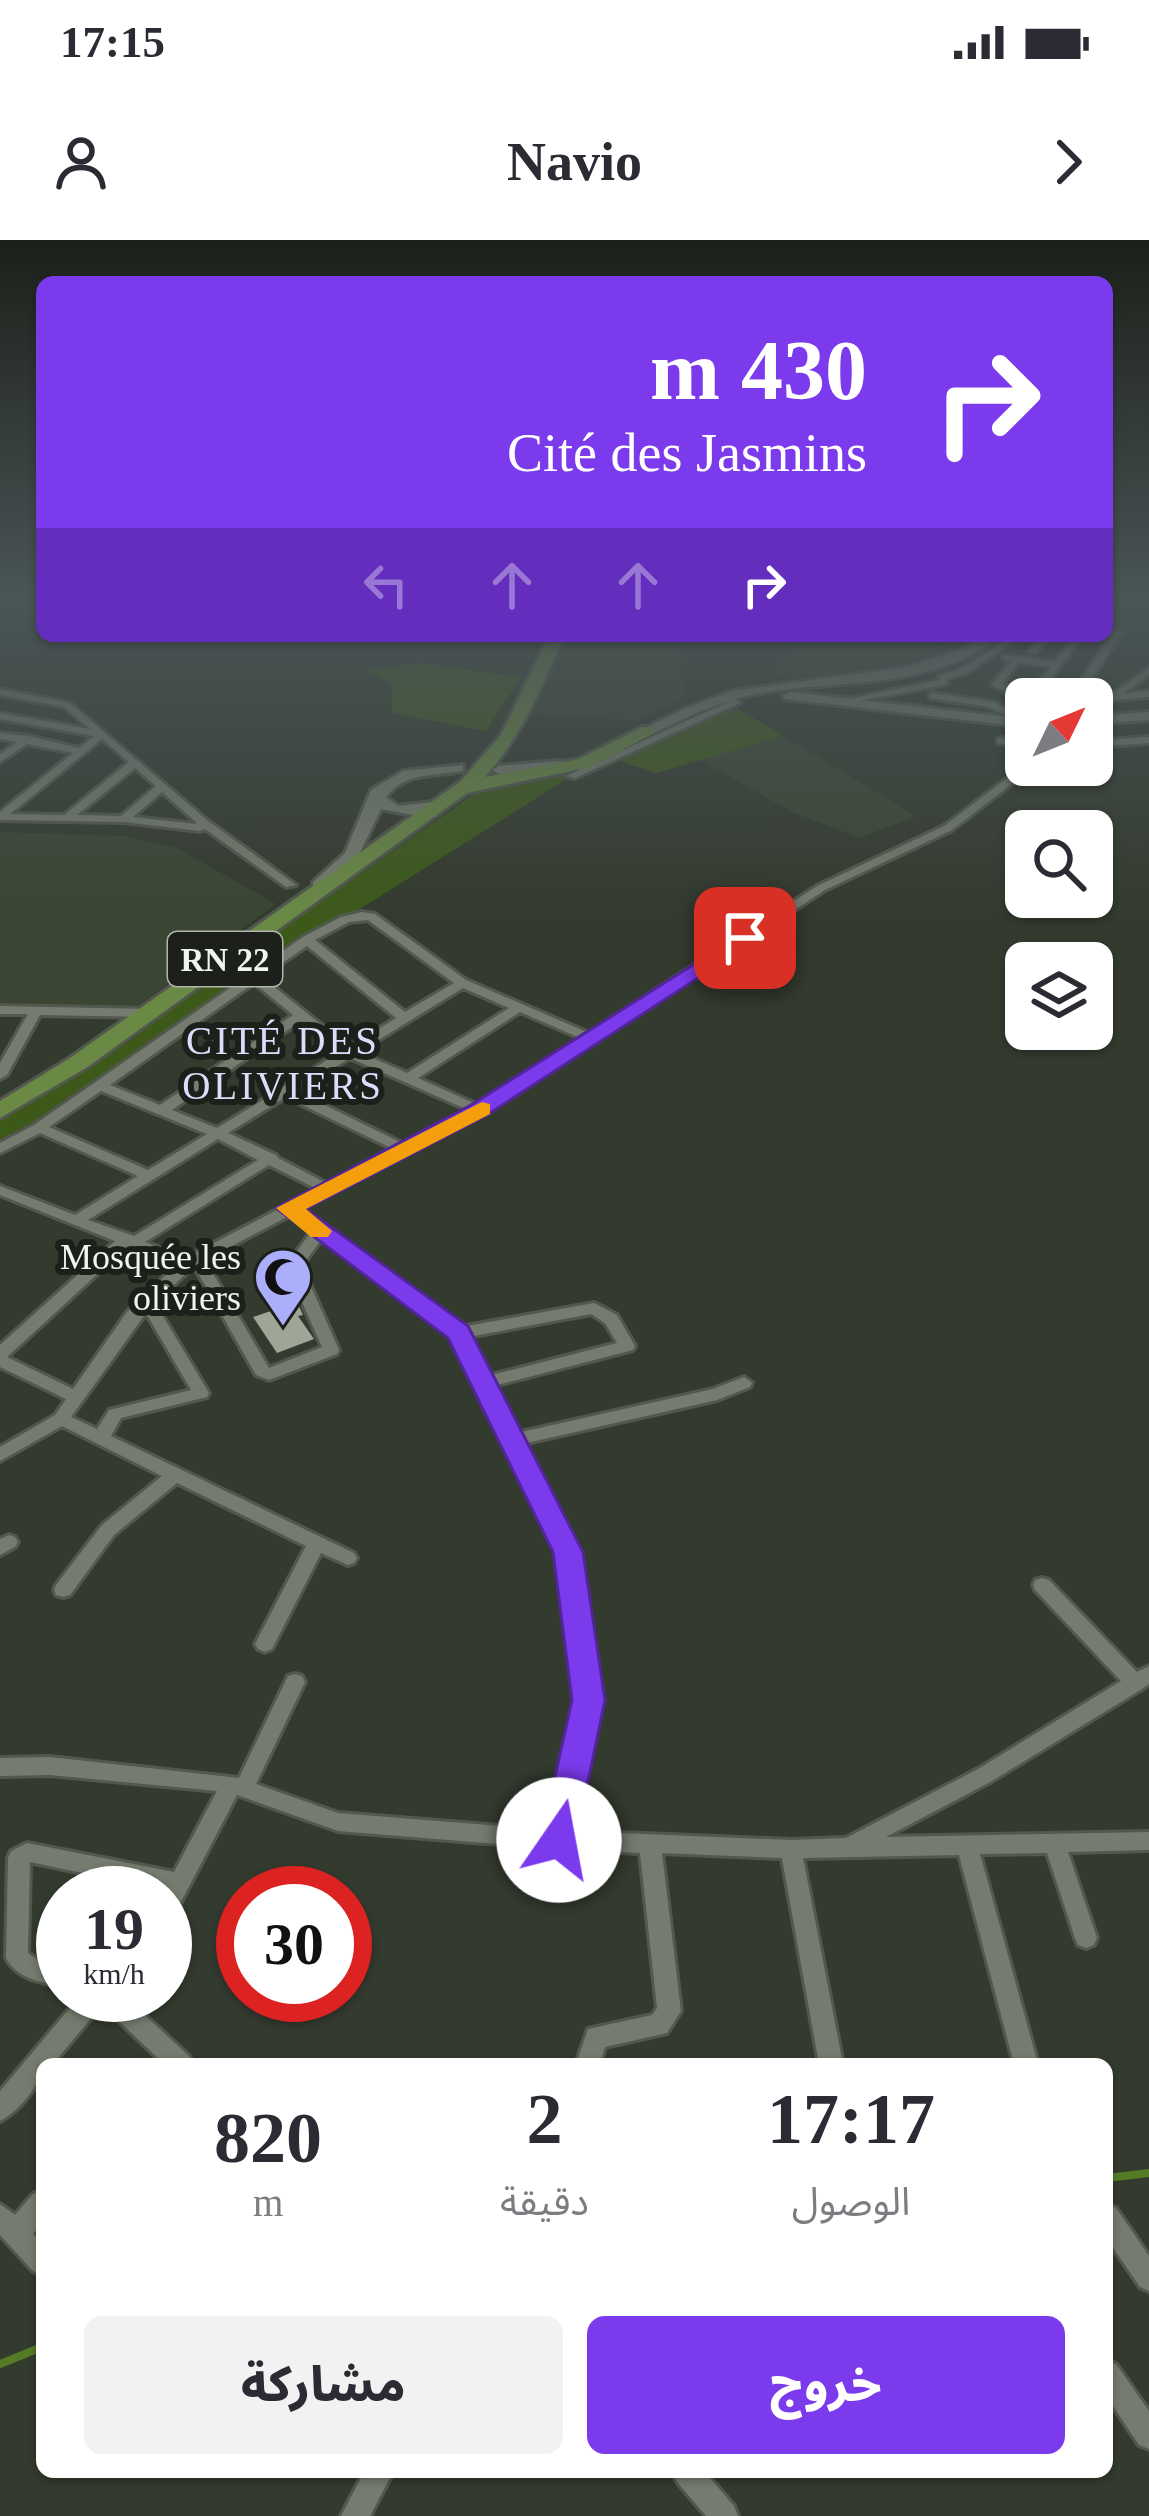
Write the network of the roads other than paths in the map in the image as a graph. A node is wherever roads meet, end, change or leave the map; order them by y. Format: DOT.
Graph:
graph roads {
  1 [pos="58,703"];
  2 [pos="511,703"];
  3 [pos="526,703"];
  4 [pos="715,703"];
  5 [pos="736,703"];
  6 [pos="861,703"];
  7 [pos="877,703"];
  8 [pos="889,703"];
  9 [pos="884,704"];
  10 [pos="67,705"];
  11 [pos="0,716"];
  12 [pos="1149,717"];
  13 [pos="1113,718"];
  14 [pos="1005,719"];
  15 [pos="1005,719"];
  16 [pos="45,725"];
  17 [pos="649,730"];
  18 [pos="102,734"];
  19 [pos="0,736"];
  20 [pos="1149,740"];
  21 [pos="24,741"];
  22 [pos="1002,741"];
  23 [pos="1005,741"];
  24 [pos="1113,743"];
  25 [pos="80,751"];
  26 [pos="0,759"];
  27 [pos="134,763"];
  28 [pos="494,766"];
  29 [pos="458,768"];
  30 [pos="571,776"];
  31 [pos="1005,785"];
  32 [pos="161,788"];
  33 [pos="376,793"];
  34 [pos="0,800"];
  35 [pos="17,803"];
  36 [pos="440,806"];
  37 [pos="0,817"];
  38 [pos="67,818"];
  39 [pos="124,819"];
  40 [pos="203,822"];
  41 [pos="295,894"];
  42 [pos="307,940"];
  43 [pos="256,980"];
  44 [pos="462,983"];
  45 [pos="518,1008"];
  46 [pos="0,1010"];
  47 [pos="37,1011"];
  48 [pos="149,1013"];
  49 [pos="299,1017"];
  50 [pos="403,1017"];
  51 [pos="592,1039"];
  52 [pos="348,1052"];
  53 [pos="6,1053"];
  54 [pos="0,1075"];
  55 [pos="407,1079"];
  56 [pos="101,1086"];
  57 [pos="283,1090"];
  58 [pos="162,1110"];
  59 [pos="479,1110"];
  60 [pos="0,1111"];
  61 [pos="39,1129"];
  62 [pos="214,1132"];
  63 [pos="0,1149"];
  64 [pos="406,1150"];
  65 [pos="271,1158"];
  66 [pos="146,1174"];
  67 [pos="327,1189"];
  68 [pos="0,1190"];
  69 [pos="289,1208"];
  70 [pos="76,1220"];
  71 [pos="320,1231"];
  72 [pos="132,1240"];
  73 [pos="191,1262"];
  74 [pos="148,1302"];
  75 [pos="458,1333"];
  76 [pos="0,1357"];
  77 [pos="483,1383"];
  78 [pos="744,1384"];
  79 [pos="76,1397"];
  80 [pos="61,1418"];
  81 [pos="101,1438"];
  82 [pos="512,1440"];
  83 [pos="0,1455"];
  84 [pos="176,1474"];
  85 [pos="317,1543"];
  86 [pos="348,1558"];
  87 [pos="1042,1586"];
  88 [pos="63,1591"];
  89 [pos="265,1644"];
  90 [pos="1143,1681"];
  91 [pos="295,1682"];
  92 [pos="0,1766"];
  93 [pos="238,1786"];
  94 [pos="559,1840"];
  95 [pos="1149,1840"];
  96 [pos="1054,1843"];
  97 [pos="650,1844"];
  98 [pos="968,1845"];
  99 [pos="847,1848"];
  100 [pos="791,1849"];
  101 [pos="95,1866"];
  102 [pos="189,1866"];
  103 [pos="1086,1938"];
  104 [pos="36,1971"];
  105 [pos="85,2022"];
  106 [pos="133,2022"];
  107 [pos="50,2058"];
  108 [pos="168,2058"];
  109 [pos="590,2058"];
  110 [pos="830,2058"];
  111 [pos="1024,2058"];
  112 [pos="36,2072"];
  113 [pos="0,2109"];
  114 [pos="36,2207"];
  115 [pos="8,2225"];
  116 [pos="1113,2226"];
  117 [pos="36,2255"];
  118 [pos="1149,2278"];
  119 [pos="1113,2382"];
  120 [pos="1149,2435"];
  121 [pos="377,2478"];
  122 [pos="692,2478"];
  123 [pos="721,2515"];
  124 [pos="355,2516"];
  1 -- 10 [label="street"];
  2 -- 36 [label="main road, RN 22"];
  3 -- 28 [label="main road, RN 22"];
  4 -- 17 [label="main road"];
  5 -- 30 [label="street"];
  6 -- 14 [label="main road"];
  7 -- 9 [label="main road"];
  8 -- 9 [label="street"];
  9 -- 15 [label="main road"];
  10 -- 16 [label="street"];
  10 -- 18 [label="street"];
  11 -- 16 [label="street"];
  12 -- 13 [label="main road"];
  16 -- 18 [label="street"];
  16 -- 21 [label="street"];
  17 -- 28 [label="main road"];
  17 -- 36 [label="main road"];
  18 -- 25 [label="street"];
  18 -- 27 [label="street"];
  19 -- 21 [label="street"];
  20 -- 24 [label="street"];
  21 -- 25 [label="street"];
  21 -- 26 [label="street"];
  22 -- 23 [label="street"];
  25 -- 35 [label="street"];
  27 -- 32 [label="street"];
  27 -- 38 [label="street"];
  28 -- 36 [label="main road, RN 22"];
  29 -- 33 [label="main road"];
  31 -- 51 [label="street"];
  32 -- 39 [label="street"];
  32 -- 40 [label="street"];
  33 -- 36 [label="main road"];
  33 -- 41 [label="main road"];
  34 -- 35 [label="street"];
  35 -- 37 [label="street"];
  36 -- 41 [label="main road, RN 22"];
  37 -- 38 [label="street"];
  38 -- 39 [label="street"];
  39 -- 40 [label="street"];
  40 -- 41 [label="street"];
  41 -- 48 [label="main road, RN 22"];
  42 -- 43 [label="street"];
  42 -- 44 [label="street"];
  42 -- 50 [label="street"];
  43 -- 49 [label="street"];
  43 -- 56 [label="street"];
  44 -- 45 [label="street"];
  44 -- 50 [label="street"];
  45 -- 51 [label="street"];
  45 -- 55 [label="street"];
  46 -- 47 [label="street"];
  47 -- 48 [label="street"];
  47 -- 53 [label="street"];
  48 -- 60 [label="main road, RN 22"];
  49 -- 52 [label="street"];
  49 -- 58 [label="street"];
  50 -- 52 [label="street"];
  51 -- 59 [label="street"];
  52 -- 55 [label="street"];
  52 -- 57 [label="street"];
  53 -- 54 [label="street"];
  55 -- 59 [label="street"];
  56 -- 58 [label="street"];
  56 -- 61 [label="street"];
  57 -- 62 [label="street"];
  57 -- 64 [label="street"];
  58 -- 62 [label="street"];
  59 -- 64 [label="street"];
  61 -- 63 [label="street"];
  61 -- 66 [label="street"];
  62 -- 65 [label="street"];
  62 -- 66 [label="street"];
  64 -- 67 [label="street"];
  65 -- 67 [label="street"];
  65 -- 72 [label="street"];
  66 -- 70 [label="street"];
  67 -- 69 [label="street"];
  68 -- 70 [label="street"];
  69 -- 71 [label="street"];
  69 -- 73 [label="street"];
  70 -- 72 [label="street"];
  71 -- 73 [label="street"];
  71 -- 75 [label="street"];
  72 -- 73 [label="street"];
  72 -- 76 [label="street"];
  73 -- 74 [label="street"];
  74 -- 79 [label="street"];
  74 -- 81 [label="street"];
  75 -- 77 [label="street"];
  75 -- 77 [label="street"];
  76 -- 79 [label="street"];
  77 -- 82 [label="street"];
  78 -- 82 [label="street"];
  79 -- 80 [label="street"];
  80 -- 81 [label="street"];
  80 -- 83 [label="street"];
  81 -- 84 [label="street"];
  82 -- 94 [label="street"];
  84 -- 85 [label="street"];
  84 -- 88 [label="street"];
  85 -- 86 [label="street"];
  85 -- 89 [label="street"];
  87 -- 90 [label="street"];
  90 -- 99 [label="street"];
  91 -- 93 [label="street"];
  92 -- 93 [label="street"];
  93 -- 94 [label="street"];
  93 -- 102 [label="street"];
  94 -- 97 [label="street"];
  95 -- 96 [label="street"];
  96 -- 98 [label="street"];
  96 -- 103 [label="street"];
  97 -- 100 [label="street"];
  97 -- 109 [label="street"];
  98 -- 99 [label="street"];
  98 -- 111 [label="street"];
  99 -- 100 [label="street"];
  100 -- 110 [label="street"];
  101 -- 104 [label="street"];
  105 -- 107 [label="street"];
  106 -- 108 [label="street"];
  112 -- 113 [label="street"];
  114 -- 115 [label="street"];
  115 -- 117 [label="street"];
  116 -- 118 [label="street"];
  119 -- 120 [label="street"];
  121 -- 124 [label="street"];
  122 -- 123 [label="street"];
}
